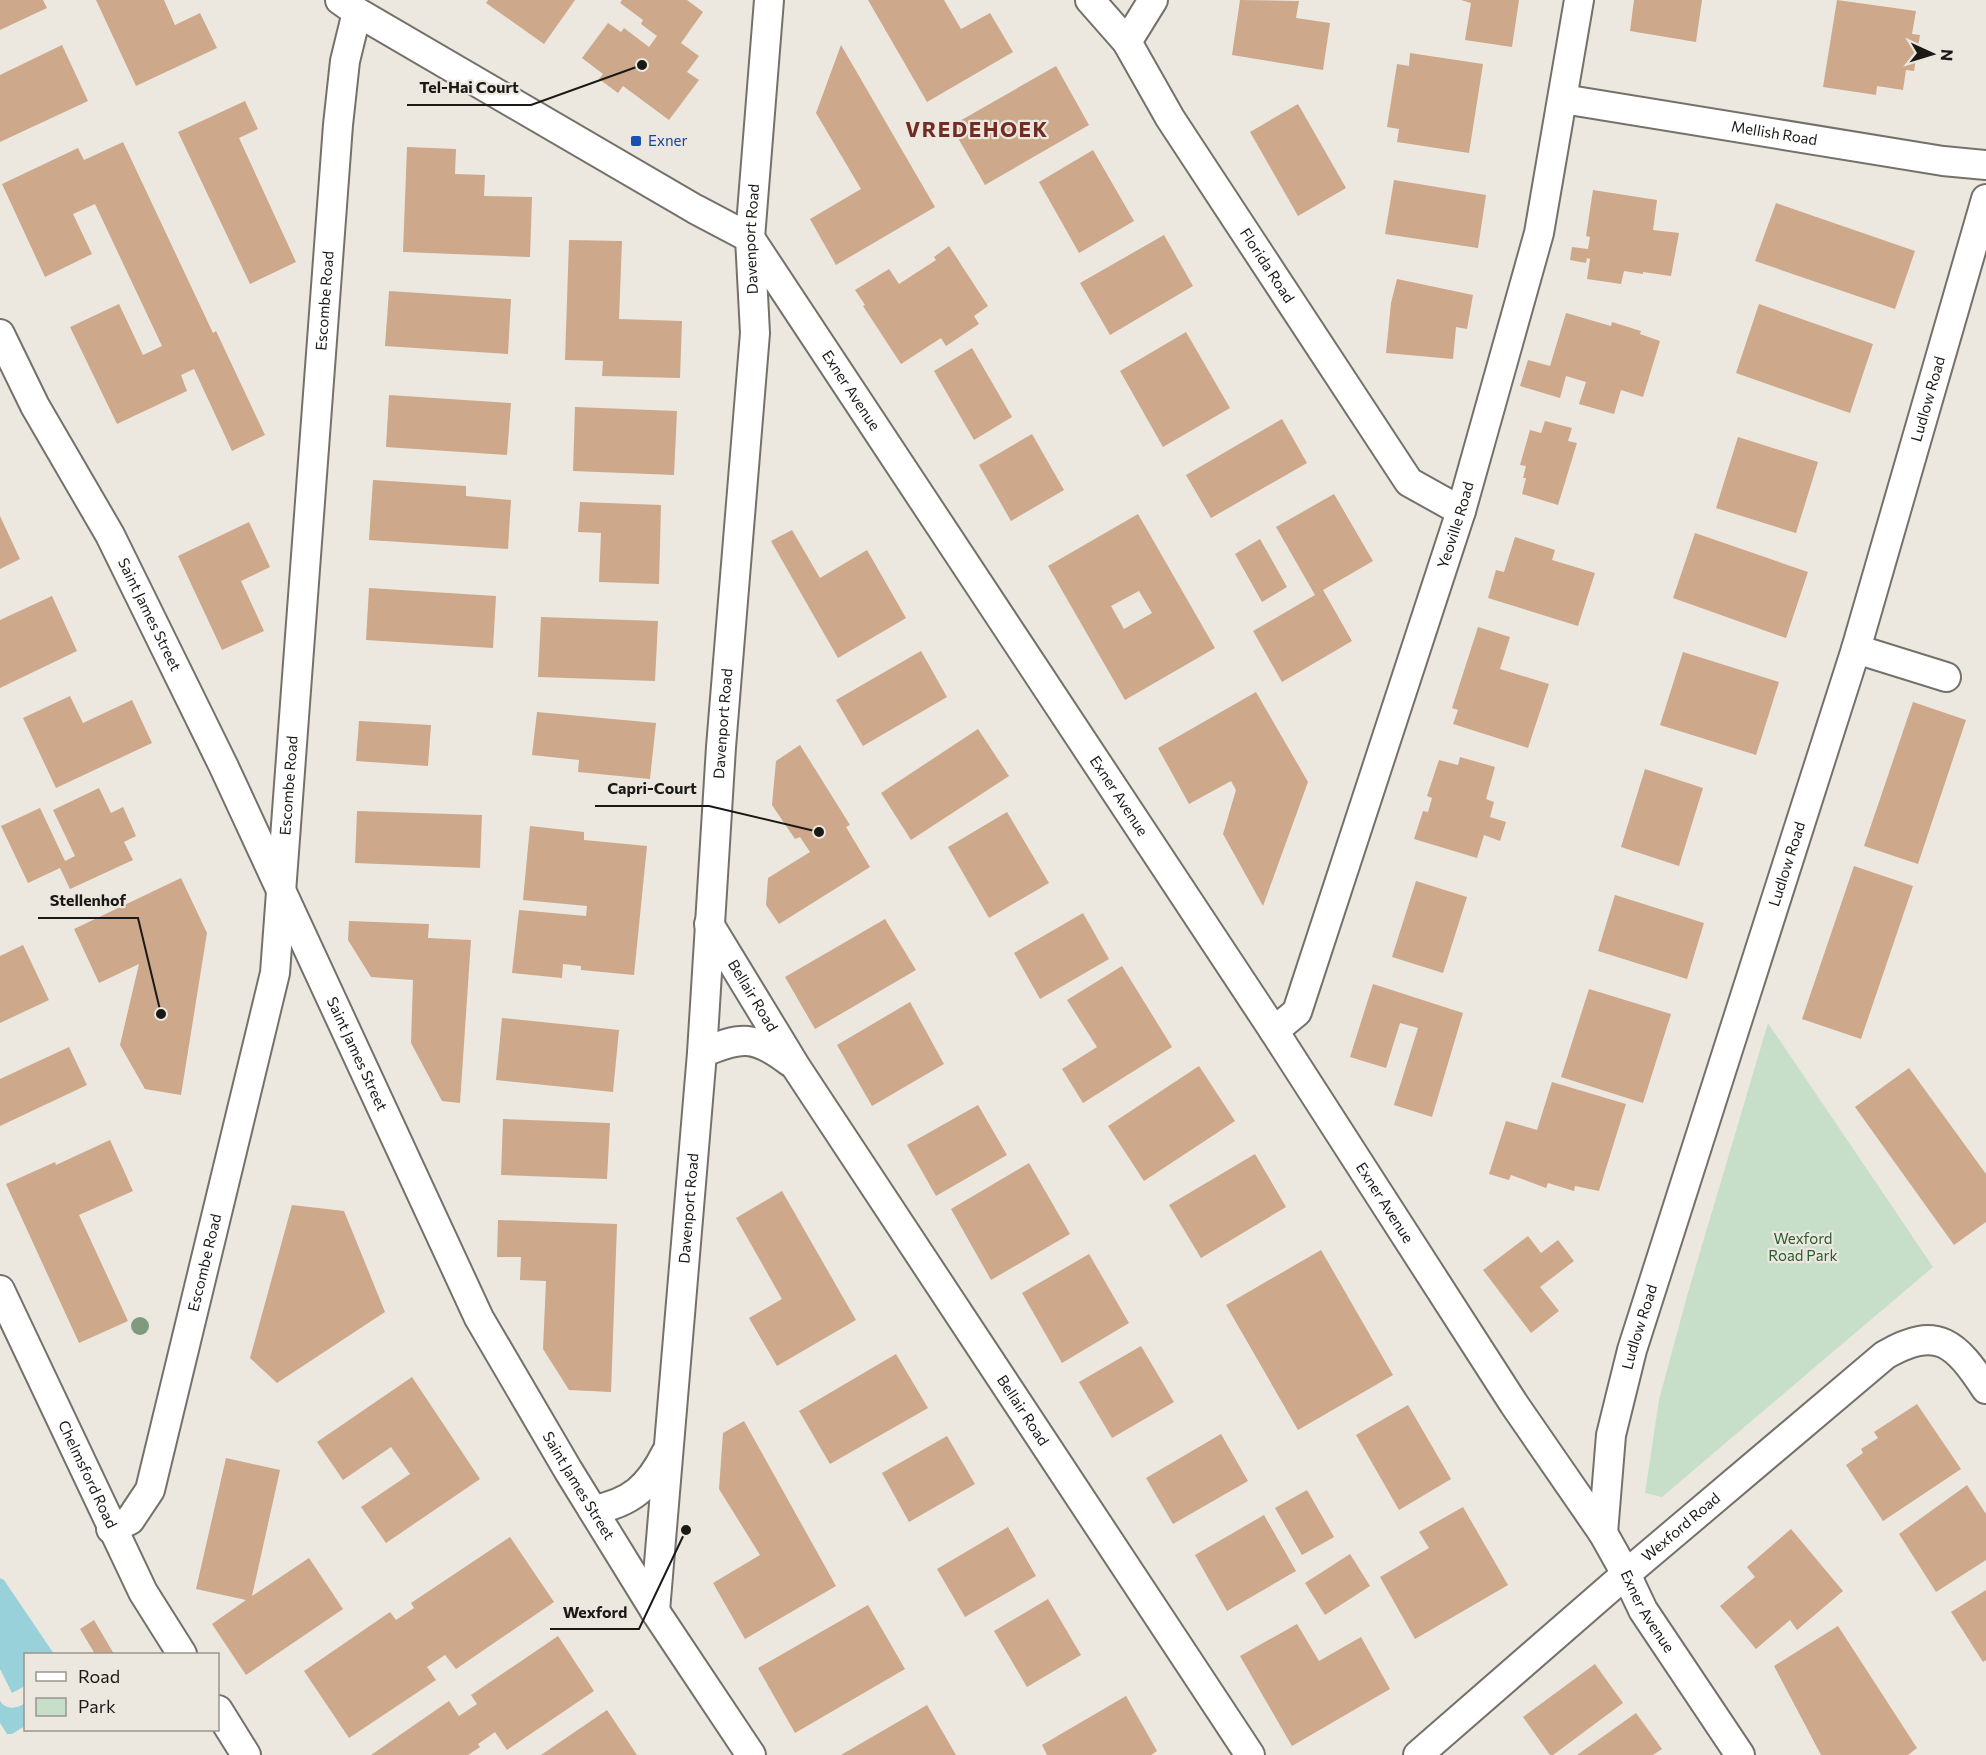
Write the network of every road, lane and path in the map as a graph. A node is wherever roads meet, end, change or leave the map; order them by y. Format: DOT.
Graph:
graph roads {
  1 [pos="769,0"];
  2 [pos="1090,0"];
  3 [pos="1153,0"];
  4 [pos="1579,0"];
  5 [pos="349,6"];
  6 [pos="1127,42"];
  7 [pos="1563,99"];
  8 [pos="1986,165"];
  9 [pos="1986,199"];
  10 [pos="750,238"];
  11 [pos="0,334"];
  12 [pos="1461,512"];
  13 [pos="1856,649"];
  14 [pos="1946,677"];
  15 [pos="280,890"];
  16 [pos="710,924"];
  17 [pos="1274,1031"];
  18 [pos="702,1053"];
  19 [pos="796,1067"];
  20 [pos="0,1290"];
  21 [pos="1986,1389"];
  22 [pos="669,1448"];
  23 [pos="593,1510"];
  24 [pos="111,1529"];
  25 [pos="1603,1533"];
  26 [pos="1626,1574"];
  27 [pos="655,1611"];
  28 [pos="182,1653"];
  29 [pos="219,1712"];
  30 [pos="246,1755"];
  31 [pos="751,1755"];
  32 [pos="1250,1755"];
  33 [pos="1418,1755"];
  34 [pos="1740,1755"];
  1 -- 10 [label="street, Davenport Road"];
  2 -- 6 [label="street, Florida Road"];
  3 -- 6 [label="street"];
  4 -- 7 [label="street, Yeoville Road"];
  5 -- 10 [label="street, Exner Avenue"];
  5 -- 15 [label="street, Escombe Road"];
  6 -- 12 [label="street, Florida Road"];
  7 -- 8 [label="street, Mellish Road"];
  7 -- 12 [label="street, Yeoville Road"];
  9 -- 13 [label="street, Ludlow Road"];
  10 -- 16 [label="street, Davenport Road"];
  10 -- 17 [label="street, Exner Avenue"];
  11 -- 15 [label="street, Saint James Street"];
  12 -- 17 [label="street, Yeoville Road"];
  13 -- 14 [label="street"];
  13 -- 25 [label="street, Ludlow Road"];
  15 -- 23 [label="street, Saint James Street"];
  15 -- 24 [label="street, Escombe Road"];
  16 -- 18 [label="street, Davenport Road"];
  16 -- 19 [label="street, Bellair Road"];
  17 -- 25 [label="street, Exner Avenue"];
  18 -- 19 [label="street, Bellair Road"];
  18 -- 22 [label="street, Davenport Road"];
  19 -- 32 [label="street, Bellair Road"];
  20 -- 24 [label="street, Chelmsford Road"];
  21 -- 26 [label="street, Wexford Road"];
  22 -- 23 [label="street, Davenport Road"];
  22 -- 27 [label="street, Davenport Road"];
  23 -- 27 [label="street, Saint James Street"];
  24 -- 28 [label="street, Chelmsford Road"];
  25 -- 26 [label="street, Exner Avenue"];
  26 -- 33 [label="street, Wexford Road"];
  26 -- 34 [label="street, Exner Avenue"];
  27 -- 31 [label="street, Saint James Street"];
  29 -- 30 [label="street"];
}
